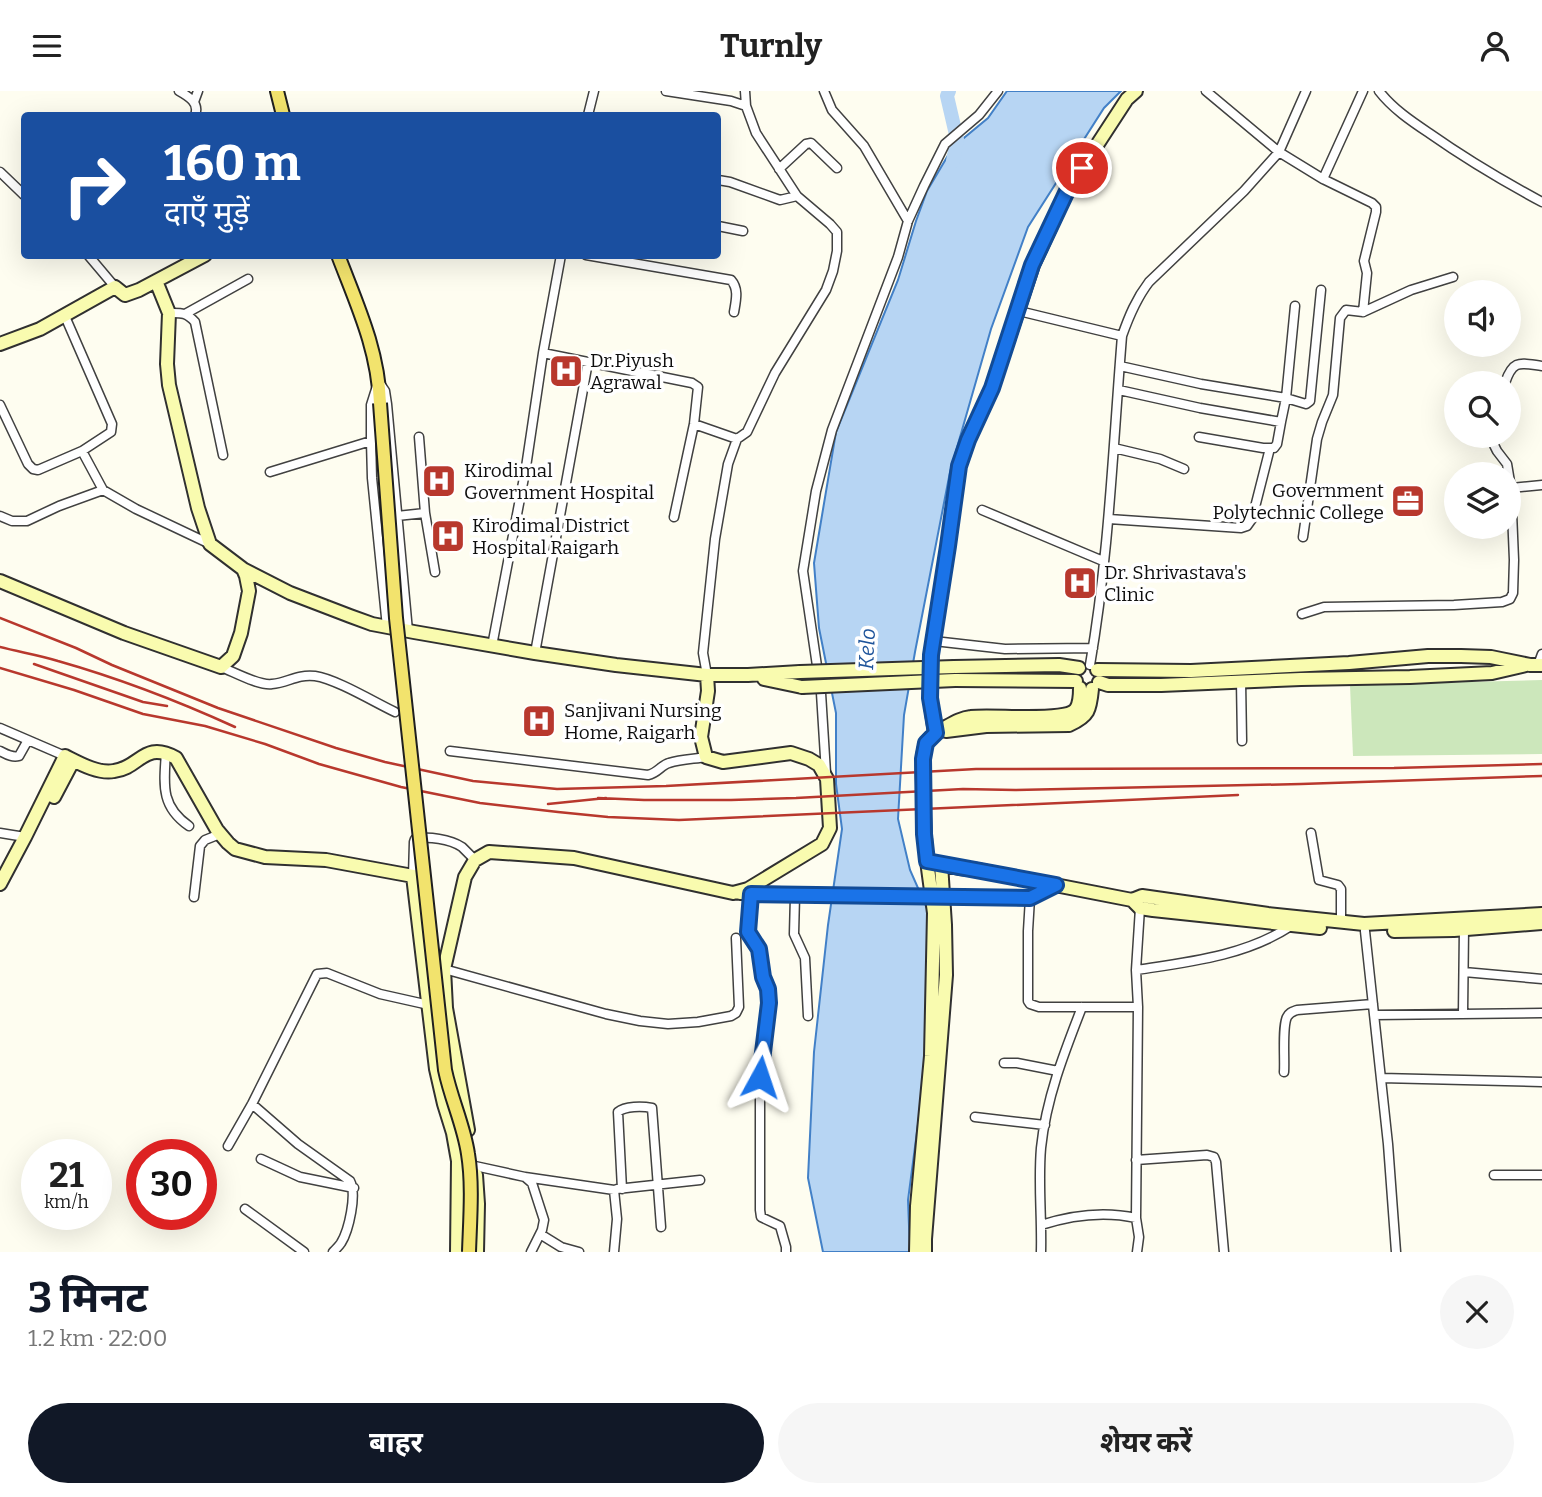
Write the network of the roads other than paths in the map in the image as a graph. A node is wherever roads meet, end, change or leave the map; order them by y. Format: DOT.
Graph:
graph roads {
  1 [pos="179,91"];
  2 [pos="198,91"];
  3 [pos="277,91"];
  4 [pos="594,91"];
  5 [pos="666,91"];
  6 [pos="745,91"];
  7 [pos="824,91"];
  8 [pos="998,91"];
  9 [pos="1136,91"];
  10 [pos="1206,91"];
  11 [pos="1306,91"];
  12 [pos="1363,91"];
  13 [pos="1379,91"];
  14 [pos="687,92"];
  15 [pos="194,101"];
  16 [pos="746,106"];
  17 [pos="196,112"];
  18 [pos="282,112"];
  19 [pos="590,112"];
  20 [pos="1279,152"];
  21 [pos="836,168"];
  22 [pos="779,169"];
  23 [pos="0,172"];
  24 [pos="1323,179"];
  25 [pos="721,180"];
  26 [pos="21,192"];
  27 [pos="797,196"];
  28 [pos="1542,202"];
  29 [pos="908,221"];
  30 [pos="721,227"];
  31 [pos="743,231"];
  32 [pos="91,259"];
  33 [pos="197,259"];
  34 [pos="340,259"];
  35 [pos="560,259"];
  36 [pos="609,259"];
  37 [pos="1453,277"];
  38 [pos="248,279"];
  39 [pos="156,281"];
  40 [pos="115,287"];
  41 [pos="1321,290"];
  42 [pos="1295,306"];
  43 [pos="734,311"];
  44 [pos="1018,311"];
  45 [pos="1363,312"];
  46 [pos="169,313"];
  47 [pos="185,313"];
  48 [pos="64,314"];
  49 [pos="1122,336"];
  50 [pos="0,344"];
  51 [pos="543,353"];
  52 [pos="588,362"];
  53 [pos="1120,366"];
  54 [pos="1542,366"];
  55 [pos="1509,371"];
  56 [pos="379,382"];
  57 [pos="1119,390"];
  58 [pos="1286,398"];
  59 [pos="0,405"];
  60 [pos="1281,422"];
  61 [pos="694,423"];
  62 [pos="419,437"];
  63 [pos="1199,437"];
  64 [pos="737,439"];
  65 [pos="370,441"];
  66 [pos="1114,448"];
  67 [pos="1270,448"];
  68 [pos="82,451"];
  69 [pos="223,454"];
  70 [pos="1184,469"];
  71 [pos="270,472"];
  72 [pos="1542,485"];
  73 [pos="1521,487"];
  74 [pos="103,490"];
  75 [pos="982,510"];
  76 [pos="425,513"];
  77 [pos="0,516"];
  78 [pos="397,516"];
  79 [pos="674,517"];
  80 [pos="1109,519"];
  81 [pos="1303,537"];
  82 [pos="1513,539"];
  83 [pos="210,544"];
  84 [pos="1103,561"];
  85 [pos="243,569"];
  86 [pos="435,572"];
  87 [pos="0,581"];
  88 [pos="1303,614"];
  89 [pos="387,627"];
  90 [pos="408,631"];
  91 [pos="934,641"];
  92 [pos="492,646"];
  93 [pos="1093,648"];
  94 [pos="535,653"];
  95 [pos="1538,662"];
  96 [pos="220,667"];
  97 [pos="954,673"];
  98 [pos="707,675"];
  99 [pos="748,675"];
  100 [pos="1088,678"];
  101 [pos="1241,681"];
  102 [pos="395,712"];
  103 [pos="0,728"];
  104 [pos="936,733"];
  105 [pos="28,740"];
  106 [pos="1242,741"];
  107 [pos="0,751"];
  108 [pos="450,751"];
  109 [pos="166,753"];
  110 [pos="706,757"];
  111 [pos="69,758"];
  112 [pos="827,779"];
  113 [pos="189,826"];
  114 [pos="0,833"];
  115 [pos="1311,833"];
  116 [pos="220,834"];
  117 [pos="25,837"];
  118 [pos="475,860"];
  119 [pos="927,861"];
  120 [pos="941,864"];
  121 [pos="413,876"];
  122 [pos="0,884"];
  123 [pos="1056,885"];
  124 [pos="733,893"];
  125 [pos="751,894"];
  126 [pos="0,896"];
  127 [pos="795,896"];
  128 [pos="194,897"];
  129 [pos="1025,898"];
  130 [pos="1136,904"];
  131 [pos="1542,914"];
  132 [pos="1341,923"];
  133 [pos="1542,923"];
  134 [pos="1291,926"];
  135 [pos="1464,928"];
  136 [pos="1365,931"];
  137 [pos="736,938"];
  138 [pos="444,969"];
  139 [pos="1136,970"];
  140 [pos="1464,972"];
  141 [pos="1542,979"];
  142 [pos="1373,1004"];
  143 [pos="429,1005"];
  144 [pos="1082,1007"];
  145 [pos="1138,1007"];
  146 [pos="1463,1013"];
  147 [pos="1542,1013"];
  148 [pos="1374,1015"];
  149 [pos="808,1016"];
  150 [pos="1004,1063"];
  151 [pos="1058,1071"];
  152 [pos="1284,1072"];
  153 [pos="1381,1078"];
  154 [pos="1542,1081"];
  155 [pos="252,1104"];
  156 [pos="975,1117"];
  157 [pos="1045,1125"];
  158 [pos="228,1146"];
  159 [pos="261,1159"];
  160 [pos="1136,1160"];
  161 [pos="475,1166"];
  162 [pos="1494,1175"];
  163 [pos="1542,1175"];
  164 [pos="525,1177"];
  165 [pos="700,1180"];
  166 [pos="658,1184"];
  167 [pos="354,1188"];
  168 [pos="618,1189"];
  169 [pos="245,1209"];
  170 [pos="1136,1218"];
  171 [pos="1041,1225"];
  172 [pos="661,1227"];
  173 [pos="540,1234"];
  174 [pos="304,1252"];
  175 [pos="333,1252"];
  176 [pos="457,1252"];
  177 [pos="469,1252"];
  178 [pos="477,1252"];
  179 [pos="531,1252"];
  180 [pos="579,1252"];
  181 [pos="614,1252"];
  182 [pos="786,1252"];
  183 [pos="916,1252"];
  184 [pos="925,1252"];
  185 [pos="1041,1252"];
  186 [pos="1137,1252"];
  187 [pos="1224,1252"];
  188 [pos="1396,1252"];
  1 -- 15 [label="street"];
  2 -- 15 [label="street"];
  3 -- 18 [label="main road"];
  4 -- 19 [label="street"];
  5 -- 14 [label="street"];
  6 -- 16 [label="street"];
  7 -- 29 [label="street"];
  8 -- 29 [label="street"];
  9 -- 44 [label="street"];
  10 -- 20 [label="street"];
  11 -- 20 [label="street"];
  12 -- 24 [label="street"];
  13 -- 28 [label="street"];
  14 -- 16 [label="street"];
  15 -- 17 [label="street"];
  16 -- 22 [label="street"];
  20 -- 24 [label="street"];
  20 -- 49 [label="street"];
  21 -- 22 [label="street"];
  22 -- 27 [label="street"];
  23 -- 26 [label="street"];
  24 -- 45 [label="street"];
  25 -- 27 [label="street"];
  27 -- 64 [label="street"];
  29 -- 112 [label="street"];
  30 -- 31 [label="street"];
  32 -- 40 [label="street"];
  33 -- 39 [label="street"];
  34 -- 56 [label="main road"];
  35 -- 51 [label="street"];
  36 -- 43 [label="street"];
  37 -- 45 [label="street"];
  38 -- 47 [label="street"];
  39 -- 40 [label="street"];
  39 -- 46 [label="street"];
  40 -- 48 [label="street"];
  41 -- 58 [label="street"];
  42 -- 58 [label="street"];
  44 -- 49 [label="street"];
  44 -- 91 [label="street"];
  45 -- 81 [label="street"];
  46 -- 47 [label="street"];
  46 -- 83 [label="street"];
  47 -- 69 [label="street"];
  48 -- 50 [label="street"];
  48 -- 68 [label="street"];
  49 -- 53 [label="street"];
  51 -- 52 [label="street"];
  51 -- 92 [label="street"];
  52 -- 61 [label="street"];
  52 -- 94 [label="street"];
  53 -- 57 [label="street"];
  53 -- 58 [label="street"];
  54 -- 55 [label="street"];
  56 -- 65 [label="street"];
  56 -- 78 [label="street"];
  56 -- 177 [label="main road, bridge"];
  57 -- 60 [label="street"];
  57 -- 66 [label="street"];
  58 -- 60 [label="street"];
  59 -- 68 [label="street"];
  60 -- 67 [label="street"];
  61 -- 64 [label="street"];
  61 -- 79 [label="street"];
  62 -- 76 [label="street"];
  63 -- 67 [label="street"];
  64 -- 98 [label="street"];
  65 -- 71 [label="street"];
  65 -- 89 [label="street"];
  66 -- 70 [label="street"];
  66 -- 80 [label="street"];
  67 -- 80 [label="street"];
  68 -- 74 [label="street"];
  72 -- 73 [label="street"];
  74 -- 77 [label="street"];
  74 -- 83 [label="street"];
  75 -- 84 [label="street"];
  76 -- 78 [label="street"];
  76 -- 86 [label="street"];
  78 -- 90 [label="street"];
  80 -- 84 [label="street"];
  82 -- 88 [label="street"];
  83 -- 85 [label="street"];
  84 -- 93 [label="street"];
  85 -- 89 [label="street"];
  85 -- 96 [label="street"];
  87 -- 96 [label="street"];
  89 -- 90 [label="street"];
  90 -- 92 [label="street"];
  91 -- 93 [label="street"];
  91 -- 104 [label="street"];
  92 -- 94 [label="street"];
  93 -- 100 [label="street"];
  94 -- 98 [label="street"];
  95 -- 100 [label="street"];
  95 -- 101 [label="street"];
  96 -- 102 [label="street"];
  97 -- 99 [label="street, bridge"];
  97 -- 99 [label="street, bridge"];
  97 -- 100 [label="street"];
  98 -- 99 [label="street"];
  98 -- 110 [label="street"];
  100 -- 101 [label="street"];
  100 -- 104 [label="street"];
  101 -- 106 [label="street"];
  103 -- 105 [label="street"];
  104 -- 119 [label="street"];
  105 -- 107 [label="street"];
  105 -- 111 [label="street"];
  108 -- 110 [label="street"];
  109 -- 111 [label="street"];
  109 -- 113 [label="street"];
  109 -- 116 [label="street"];
  110 -- 112 [label="street"];
  111 -- 117 [label="street"];
  111 -- 126 [label="street"];
  112 -- 124 [label="street"];
  114 -- 117 [label="street"];
  115 -- 132 [label="street"];
  116 -- 121 [label="street"];
  116 -- 128 [label="street"];
  117 -- 122 [label="street"];
  118 -- 121 [label="street"];
  118 -- 124 [label="street"];
  118 -- 138 [label="street"];
  119 -- 120 [label="street"];
  119 -- 183 [label="street"];
  120 -- 123 [label="street"];
  120 -- 184 [label="street"];
  121 -- 143 [label="street"];
  123 -- 129 [label="street"];
  123 -- 130 [label="street"];
  124 -- 125 [label="street"];
  125 -- 127 [label="street"];
  125 -- 182 [label="street"];
  127 -- 129 [label="street, bridge"];
  127 -- 149 [label="street"];
  129 -- 144 [label="street"];
  130 -- 132 [label="street"];
  130 -- 134 [label="street"];
  130 -- 139 [label="street"];
  131 -- 132 [label="street"];
  133 -- 135 [label="street"];
  134 -- 136 [label="street"];
  134 -- 139 [label="street"];
  135 -- 136 [label="street"];
  135 -- 140 [label="street"];
  136 -- 142 [label="street"];
  137 -- 138 [label="street"];
  138 -- 161 [label="street"];
  139 -- 145 [label="street"];
  140 -- 141 [label="street"];
  140 -- 146 [label="street"];
  142 -- 148 [label="street"];
  142 -- 152 [label="street"];
  143 -- 155 [label="street"];
  143 -- 176 [label="street"];
  144 -- 145 [label="street"];
  144 -- 151 [label="street"];
  145 -- 160 [label="street"];
  146 -- 147 [label="street"];
  146 -- 148 [label="street"];
  148 -- 153 [label="street"];
  150 -- 151 [label="street"];
  151 -- 157 [label="street"];
  153 -- 154 [label="street"];
  153 -- 188 [label="street"];
  155 -- 158 [label="street"];
  155 -- 167 [label="street"];
  156 -- 157 [label="street"];
  157 -- 171 [label="street"];
  159 -- 167 [label="street"];
  160 -- 170 [label="street"];
  160 -- 187 [label="street"];
  161 -- 164 [label="street"];
  161 -- 178 [label="street"];
  162 -- 163 [label="street"];
  164 -- 168 [label="street"];
  164 -- 173 [label="street"];
  165 -- 166 [label="street"];
  166 -- 168 [label="street"];
  166 -- 168 [label="street"];
  166 -- 172 [label="street"];
  167 -- 175 [label="street"];
  168 -- 181 [label="street"];
  169 -- 174 [label="street"];
  170 -- 171 [label="street"];
  170 -- 186 [label="street"];
  171 -- 185 [label="street"];
  173 -- 179 [label="street"];
  173 -- 180 [label="street"];
}
